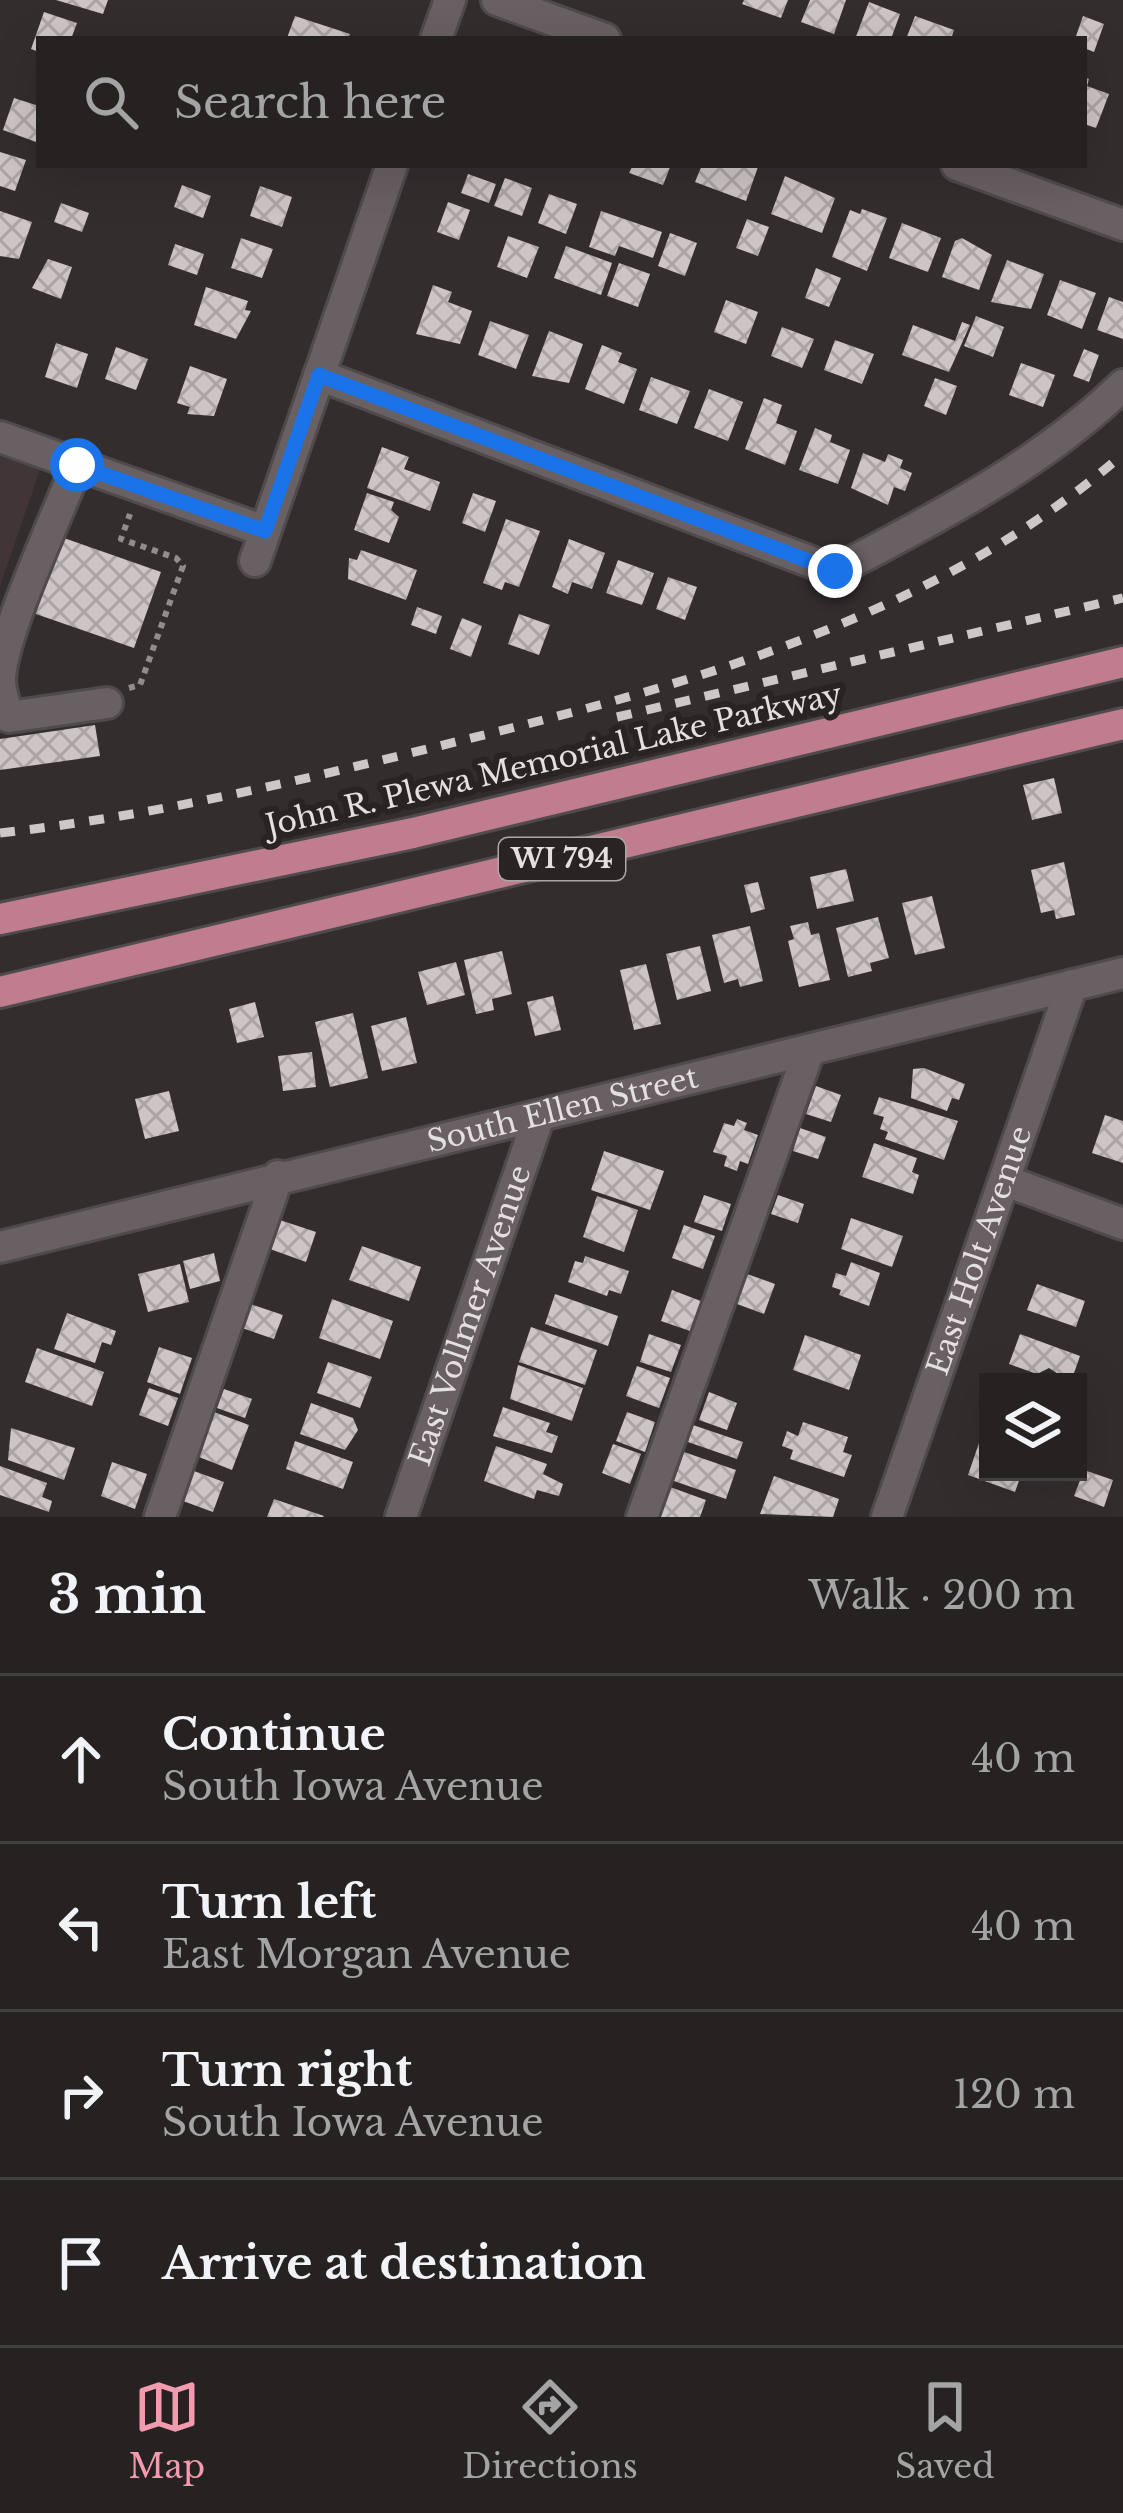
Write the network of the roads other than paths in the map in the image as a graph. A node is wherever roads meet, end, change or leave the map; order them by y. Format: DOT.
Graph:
graph roads {
  1 [pos="450,0"];
  2 [pos="497,0"];
  3 [pos="437,36"];
  4 [pos="597,36"];
  5 [pos="391,168"];
  6 [pos="965,168"];
  7 [pos="1123,225"];
  8 [pos="319,375"];
  9 [pos="1123,385"];
  10 [pos="0,437"];
  11 [pos="77,465"];
  12 [pos="265,531"];
  13 [pos="255,561"];
  14 [pos="1123,662"];
  15 [pos="107,704"];
  16 [pos="1123,724"];
  17 [pos="0,919"];
  18 [pos="1123,973"];
  19 [pos="1072,985"];
  20 [pos="0,992"];
  21 [pos="809,1051"];
  22 [pos="539,1116"];
  23 [pos="278,1176"];
  24 [pos="1006,1181"];
  25 [pos="1123,1223"];
  26 [pos="1,1249"];
  27 [pos="160,1517"];
  28 [pos="401,1517"];
  29 [pos="642,1517"];
  30 [pos="887,1517"];
  1 -- 3 [label="street"];
  2 -- 4 [label="street"];
  5 -- 8 [label="street"];
  6 -- 7 [label="street"];
  8 -- 9 [label="street"];
  8 -- 12 [label="street"];
  10 -- 11 [label="street"];
  11 -- 12 [label="street"];
  11 -- 15 [label="street"];
  12 -- 13 [label="street"];
  14 -- 17 [label="main road, John R. Plewa Memorial Lake Parkway / WI 794"];
  16 -- 20 [label="main road, WI 794"];
  18 -- 19 [label="street, South Ellen Street"];
  19 -- 21 [label="street, South Ellen Street"];
  19 -- 24 [label="street, East Holt Avenue"];
  21 -- 22 [label="street, South Ellen Street"];
  21 -- 29 [label="street"];
  22 -- 23 [label="street, South Ellen Street"];
  22 -- 28 [label="street, East Vollmer Avenue"];
  23 -- 26 [label="street, South Ellen Street"];
  23 -- 27 [label="street"];
  24 -- 25 [label="street"];
  24 -- 30 [label="street, East Holt Avenue"];
}
